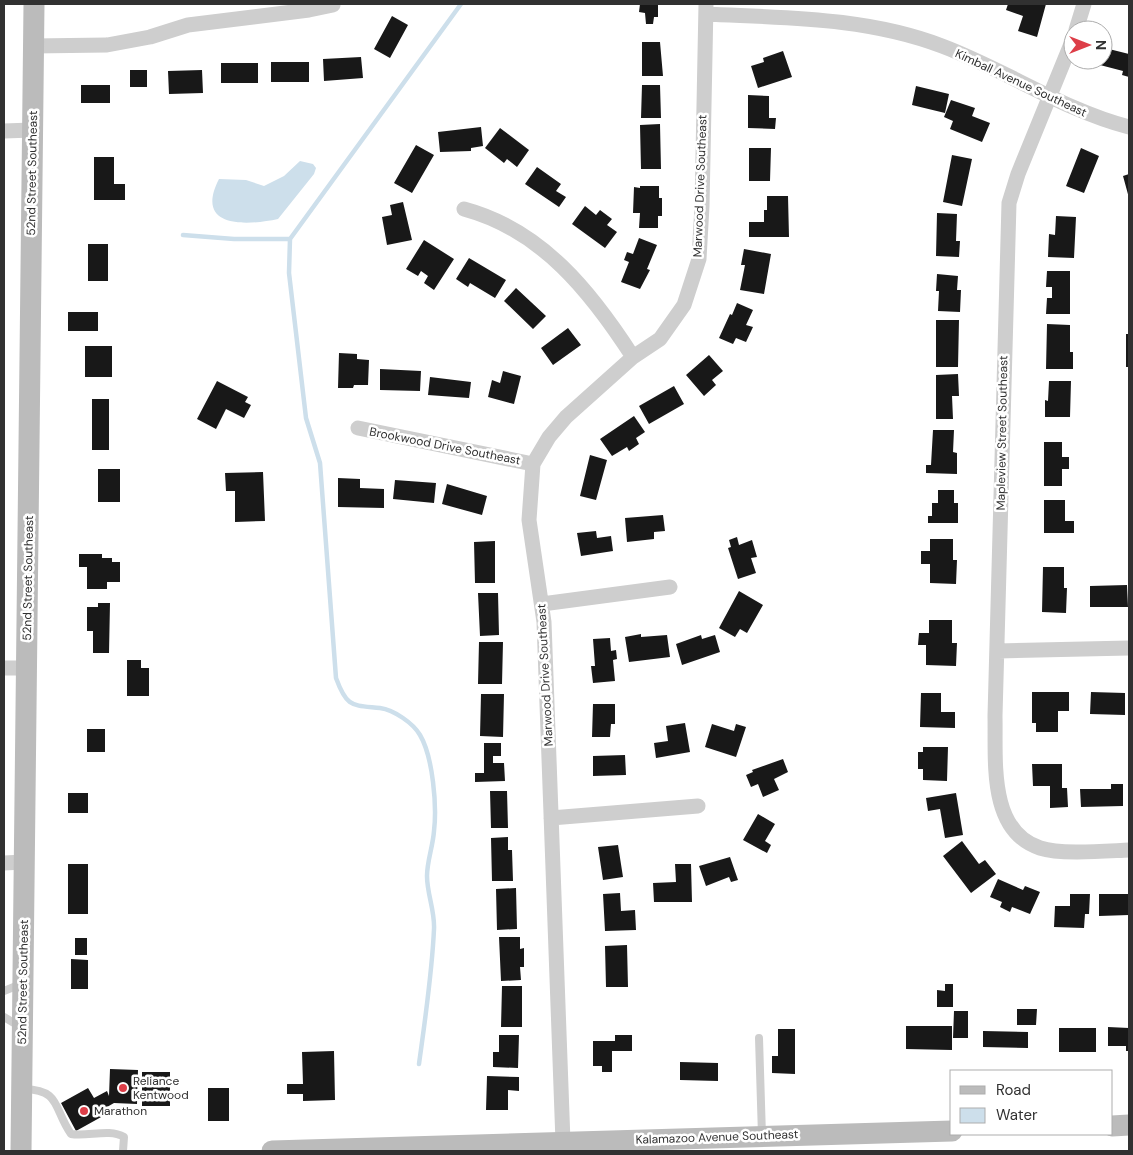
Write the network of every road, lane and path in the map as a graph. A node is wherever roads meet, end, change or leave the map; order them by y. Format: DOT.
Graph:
graph roads {
  1 [pos="34,4"];
  2 [pos="1084,4"];
  3 [pos="333,5"];
  4 [pos="706,9"];
  5 [pos="1079,20"];
  6 [pos="33,46"];
  7 [pos="1063,63"];
  8 [pos="1049,96"];
  9 [pos="1129,127"];
  10 [pos="32,130"];
  11 [pos="4,131"];
  12 [pos="464,209"];
  13 [pos="633,357"];
  14 [pos="358,428"];
  15 [pos="533,464"];
  16 [pos="670,586"];
  17 [pos="542,604"];
  18 [pos="1129,648"];
  19 [pos="998,652"];
  20 [pos="4,668"];
  21 [pos="27,668"];
  22 [pos="698,806"];
  23 [pos="551,818"];
  24 [pos="1129,850"];
  25 [pos="14,863"];
  26 [pos="13,987"];
  27 [pos="4,1016"];
  28 [pos="22,1029"];
  29 [pos="758,1038"];
  30 [pos="22,1089"];
  31 [pos="1129,1125"];
  32 [pos="1113,1126"];
  33 [pos="950,1131"];
  34 [pos="762,1136"];
  35 [pos="860,1142"];
  36 [pos="558,1147"];
  37 [pos="455,1148"];
  38 [pos="21,1151"];
  39 [pos="123,1151"];
  40 [pos="272,1151"];
  1 -- 6 [label="main road, 52nd Street Southeast"];
  2 -- 5 [label="street"];
  3 -- 6 [label="street"];
  4 -- 8 [label="street, Kimball Avenue Southeast"];
  4 -- 13 [label="street, Marwood Drive Southeast"];
  6 -- 10 [label="main road, 52nd Street Southeast"];
  7 -- 8 [label="street, Mapleview Street Southeast"];
  8 -- 9 [label="street, Kimball Avenue Southeast"];
  8 -- 19 [label="street, Mapleview Street Southeast"];
  10 -- 11 [label="street"];
  10 -- 21 [label="main road, 52nd Street Southeast"];
  12 -- 13 [label="street"];
  13 -- 15 [label="street, Marwood Drive Southeast"];
  14 -- 15 [label="street, Brookwood Drive Southeast"];
  15 -- 17 [label="street, Marwood Drive Southeast"];
  16 -- 17 [label="street"];
  17 -- 23 [label="street, Marwood Drive Southeast"];
  18 -- 19 [label="street"];
  19 -- 24 [label="street, Mapleview Street Southeast"];
  20 -- 21 [label="street"];
  21 -- 25 [label="main road, 52nd Street Southeast"];
  22 -- 23 [label="street"];
  23 -- 36 [label="street, Marwood Drive Southeast"];
  25 -- 26 [label="main road, 52nd Street Southeast"];
  26 -- 28 [label="main road, 52nd Street Southeast"];
  27 -- 28 [label="lane"];
  28 -- 30 [label="main road, 52nd Street Southeast"];
  29 -- 34 [label="lane"];
  30 -- 38 [label="main road, 52nd Street Southeast"];
  30 -- 39 [label="lane"];
  31 -- 32 [label="main road"];
  33 -- 35 [label="main road, Kalamazoo Avenue Southeast"];
  34 -- 35 [label="main road, Kalamazoo Avenue Southeast"];
  34 -- 36 [label="main road, Kalamazoo Avenue Southeast"];
  36 -- 37 [label="main road, Kalamazoo Avenue Southeast"];
  37 -- 40 [label="main road, Kalamazoo Avenue Southeast"];
}
